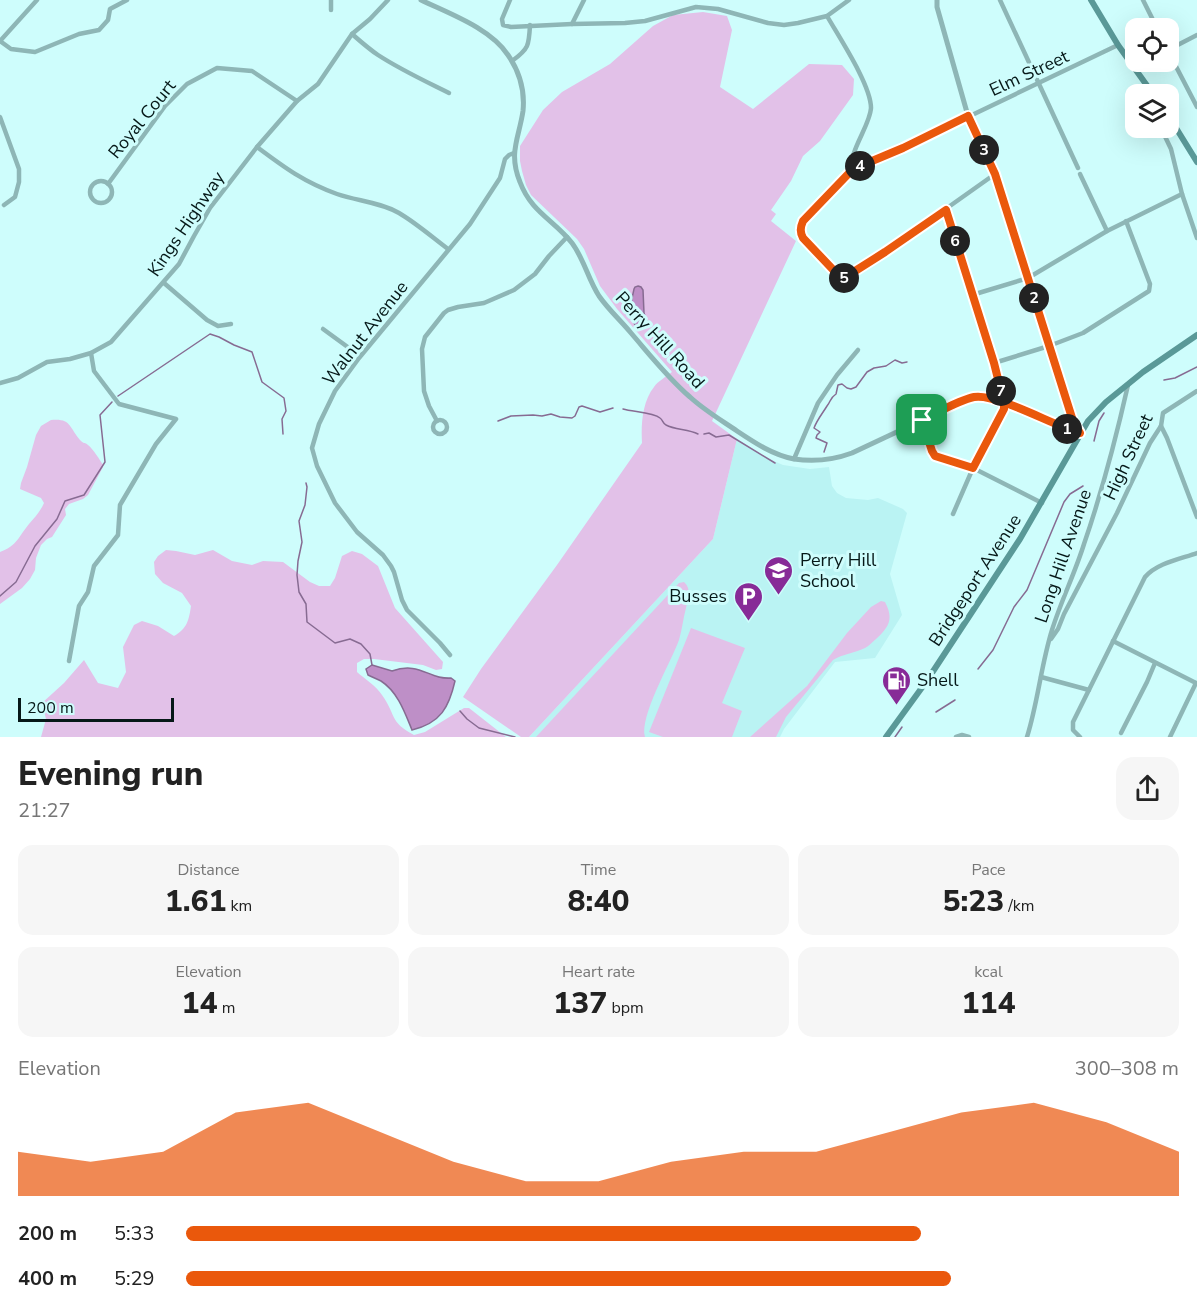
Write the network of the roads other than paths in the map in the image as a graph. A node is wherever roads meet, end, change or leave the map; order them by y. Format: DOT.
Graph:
graph roads {
  1 [pos="37,0"];
  2 [pos="126,0"];
  3 [pos="331,0"];
  4 [pos="388,0"];
  5 [pos="421,0"];
  6 [pos="510,0"];
  7 [pos="584,0"];
  8 [pos="705,0"];
  9 [pos="849,0"];
  10 [pos="937,0"];
  11 [pos="1000,0"];
  12 [pos="1092,0"];
  13 [pos="1143,0"];
  14 [pos="703,7"];
  15 [pos="331,10"];
  16 [pos="827,16"];
  17 [pos="1152,18"];
  18 [pos="572,24"];
  19 [pos="530,26"];
  20 [pos="352,34"];
  21 [pos="1197,35"];
  22 [pos="0,41"];
  23 [pos="1118,45"];
  24 [pos="1179,45"];
  25 [pos="512,61"];
  26 [pos="1179,72"];
  27 [pos="1038,84"];
  28 [pos="1144,84"];
  29 [pos="449,93"];
  30 [pos="297,101"];
  31 [pos="1197,107"];
  32 [pos="968,116"];
  33 [pos="0,117"];
  34 [pos="1179,132"];
  35 [pos="1165,138"];
  36 [pos="257,147"];
  37 [pos="514,153"];
  38 [pos="1196,158"];
  39 [pos="1078,168"];
  40 [pos="853,169"];
  41 [pos="995,174"];
  42 [pos="1080,174"];
  43 [pos="108,184"];
  44 [pos="1182,194"];
  45 [pos="4,205"];
  46 [pos="946,210"];
  47 [pos="1126,221"];
  48 [pos="1107,231"];
  49 [pos="567,237"];
  50 [pos="1197,238"];
  51 [pos="448,249"];
  52 [pos="1028,278"];
  53 [pos="164,282"];
  54 [pos="972,295"];
  55 [pos="231,324"];
  56 [pos="323,329"];
  57 [pos="1197,335"];
  58 [pos="1049,346"];
  59 [pos="858,350"];
  60 [pos="91,353"];
  61 [pos="360,356"];
  62 [pos="994,363"];
  63 [pos="0,383"];
  64 [pos="1128,385"];
  65 [pos="1196,394"];
  66 [pos="1004,403"];
  67 [pos="437,420"];
  68 [pos="922,420"];
  69 [pos="1161,426"];
  70 [pos="1080,433"];
  71 [pos="794,459"];
  72 [pos="973,468"];
  73 [pos="1042,503"];
  74 [pos="953,514"];
  75 [pos="1197,517"];
  76 [pos="1197,553"];
  77 [pos="1113,641"];
  78 [pos="1048,643"];
  79 [pos="450,656"];
  80 [pos="69,661"];
  81 [pos="1155,663"];
  82 [pos="1041,677"];
  83 [pos="1196,682"];
  84 [pos="1089,690"];
  85 [pos="1121,733"];
  86 [pos="886,737"];
  87 [pos="956,737"];
  88 [pos="969,737"];
  89 [pos="1027,737"];
  90 [pos="1080,737"];
  91 [pos="1170,737"];
  1 -- 22 [label="street"];
  2 -- 22 [label="street"];
  3 -- 15 [label="street"];
  4 -- 20 [label="street, Kings Highway"];
  5 -- 25 [label="street"];
  6 -- 19 [label="street"];
  7 -- 18 [label="street"];
  8 -- 14 [label="street"];
  9 -- 16 [label="street"];
  10 -- 32 [label="street"];
  11 -- 27 [label="street"];
  12 -- 23 [label="main road"];
  13 -- 17 [label="street"];
  14 -- 16 [label="street"];
  14 -- 18 [label="street"];
  16 -- 40 [label="street"];
  18 -- 19 [label="street"];
  19 -- 25 [label="street"];
  20 -- 29 [label="street"];
  20 -- 30 [label="street, Kings Highway"];
  21 -- 24 [label="street"];
  23 -- 27 [label="street, Elm Street"];
  23 -- 28 [label="main road"];
  25 -- 37 [label="street, Perry Hill Road"];
  26 -- 31 [label="street"];
  27 -- 32 [label="street, Elm Street"];
  27 -- 39 [label="street"];
  30 -- 36 [label="street, Kings Highway"];
  30 -- 43 [label="street, Royal Court"];
  32 -- 40 [label="street, Elm Street"];
  32 -- 41 [label="street"];
  33 -- 45 [label="street"];
  34 -- 38 [label="main road"];
  35 -- 44 [label="street"];
  36 -- 51 [label="street"];
  36 -- 53 [label="street, Kings Highway"];
  37 -- 49 [label="street, Perry Hill Road"];
  37 -- 51 [label="street, Walnut Avenue"];
  40 -- 46 [label="street"];
  41 -- 46 [label="street"];
  41 -- 52 [label="street"];
  42 -- 48 [label="street"];
  43 -- 43 [label="street, Royal Court"];
  44 -- 47 [label="street"];
  44 -- 50 [label="street"];
  46 -- 54 [label="street"];
  47 -- 48 [label="street"];
  47 -- 58 [label="street"];
  48 -- 52 [label="street"];
  49 -- 67 [label="street"];
  49 -- 71 [label="street, Perry Hill Road"];
  51 -- 61 [label="street, Walnut Avenue"];
  52 -- 54 [label="street"];
  52 -- 58 [label="street"];
  53 -- 55 [label="street"];
  53 -- 60 [label="street, Kings Highway"];
  54 -- 62 [label="street"];
  56 -- 61 [label="street"];
  57 -- 64 [label="main road, Bridgeport Avenue"];
  58 -- 62 [label="street"];
  58 -- 70 [label="street"];
  59 -- 71 [label="street"];
  60 -- 63 [label="street, Kings Highway"];
  60 -- 80 [label="street"];
  61 -- 79 [label="street, Walnut Avenue"];
  62 -- 66 [label="street"];
  64 -- 70 [label="main road, Bridgeport Avenue"];
  64 -- 78 [label="street, Long Hill Avenue"];
  65 -- 69 [label="street, High Street"];
  66 -- 68 [label="street, Perry Hill Road"];
  66 -- 70 [label="street, Perry Hill Road"];
  66 -- 72 [label="street"];
  68 -- 71 [label="street, Perry Hill Road"];
  68 -- 72 [label="street"];
  69 -- 75 [label="street"];
  69 -- 78 [label="street, High Street"];
  70 -- 73 [label="main road, Bridgeport Avenue"];
  72 -- 73 [label="street"];
  72 -- 74 [label="street"];
  73 -- 86 [label="main road, Bridgeport Avenue"];
  76 -- 77 [label="street"];
  77 -- 81 [label="street"];
  77 -- 84 [label="street"];
  78 -- 82 [label="street, Long Hill Avenue"];
  81 -- 83 [label="street"];
  81 -- 85 [label="street"];
  82 -- 84 [label="street"];
  82 -- 89 [label="street, Long Hill Avenue"];
  83 -- 91 [label="street"];
  84 -- 90 [label="street"];
  87 -- 88 [label="street"];
}
